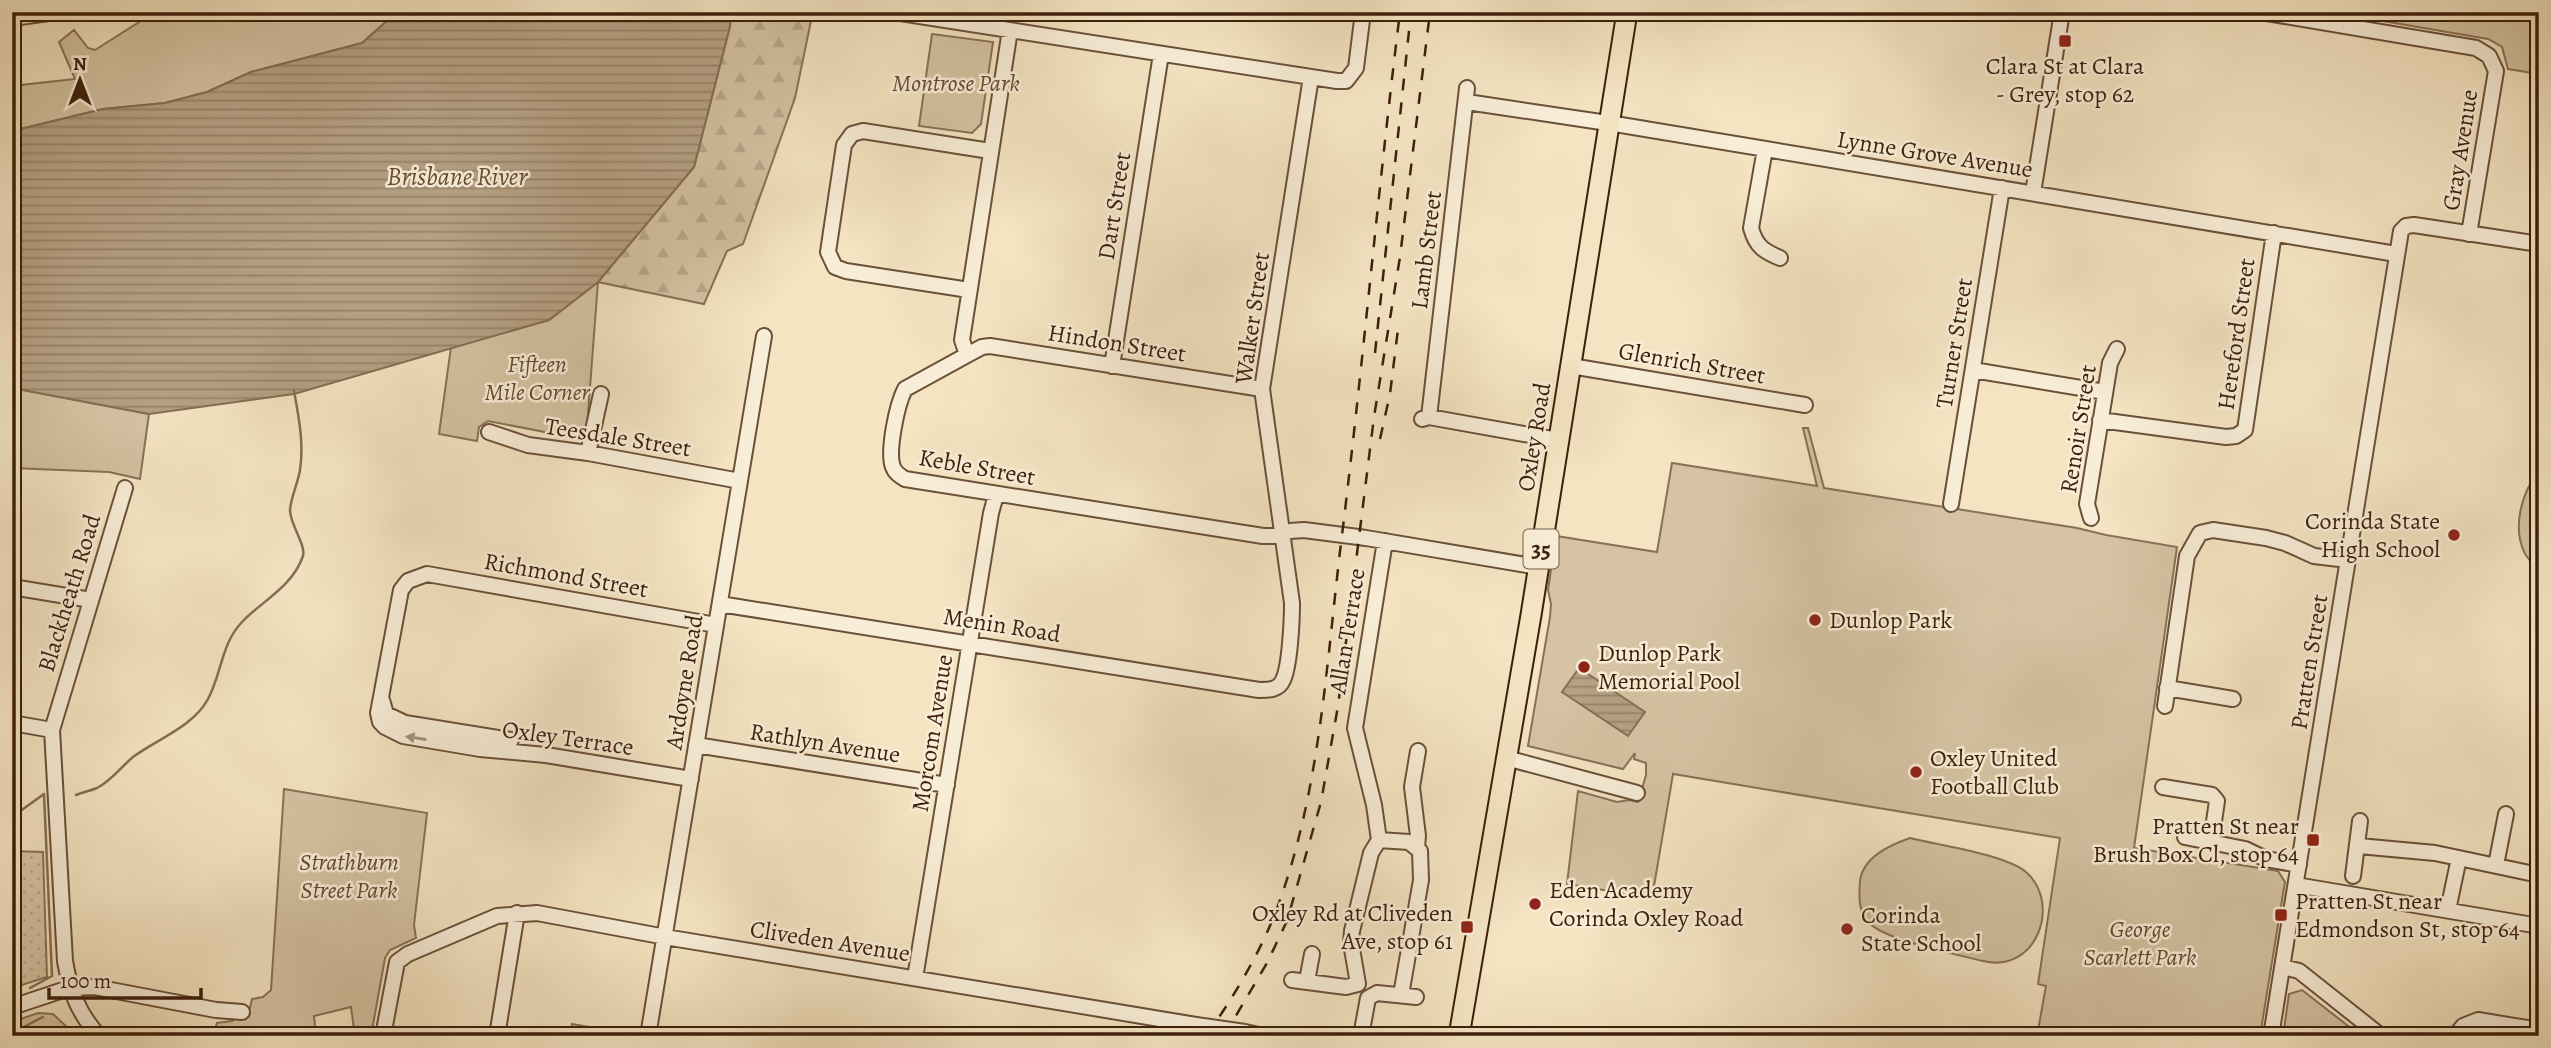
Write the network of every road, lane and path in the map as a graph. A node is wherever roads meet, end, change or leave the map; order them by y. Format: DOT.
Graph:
graph roads {
  1 [pos="894,12"];
  2 [pos="1363,12"];
  3 [pos="1627,12"];
  4 [pos="2062,12"];
  5 [pos="2261,12"];
  6 [pos="49,13"];
  7 [pos="952,17"];
  8 [pos="12,18"];
  9 [pos="1010,30"];
  10 [pos="1161,54"];
  11 [pos="1311,77"];
  12 [pos="1467,95"];
  13 [pos="1609,123"];
  14 [pos="1765,149"];
  15 [pos="990,151"];
  16 [pos="2003,188"];
  17 [pos="2033,193"];
  18 [pos="2274,233"];
  19 [pos="2469,234"];
  20 [pos="2539,244"];
  21 [pos="2396,254"];
  22 [pos="1780,257"];
  23 [pos="970,290"];
  24 [pos="764,336"];
  25 [pos="2117,349"];
  26 [pos="967,355"];
  27 [pos="1111,366"];
  28 [pos="1571,366"];
  29 [pos="1973,370"];
  30 [pos="1262,389"];
  31 [pos="2105,392"];
  32 [pos="601,394"];
  33 [pos="1805,405"];
  34 [pos="2100,420"];
  35 [pos="489,432"];
  36 [pos="1558,440"];
  37 [pos="589,453"];
  38 [pos="740,481"];
  39 [pos="125,488"];
  40 [pos="996,495"];
  41 [pos="1951,504"];
  42 [pos="2091,518"];
  43 [pos="1283,534"];
  44 [pos="1385,541"];
  45 [pos="2348,560"];
  46 [pos="1538,567"];
  47 [pos="408,581"];
  48 [pos="12,587"];
  49 [pos="91,600"];
  50 [pos="720,604"];
  51 [pos="716,625"];
  52 [pos="970,643"];
  53 [pos="1277,687"];
  54 [pos="2167,688"];
  55 [pos="2233,699"];
  56 [pos="2165,706"];
  57 [pos="12,723"];
  58 [pos="51,730"];
  59 [pos="511,740"];
  60 [pos="481,743"];
  61 [pos="696,745"];
  62 [pos="1418,751"];
  63 [pos="1506,758"];
  64 [pos="691,779"];
  65 [pos="947,785"];
  66 [pos="2163,788"];
  67 [pos="1637,793"];
  68 [pos="2506,814"];
  69 [pos="2360,821"];
  70 [pos="2185,837"];
  71 [pos="1379,840"];
  72 [pos="2211,842"];
  73 [pos="2359,846"];
  74 [pos="1417,847"];
  75 [pos="2459,858"];
  76 [pos="2299,865"];
  77 [pos="2496,865"];
  78 [pos="2353,876"];
  79 [pos="2539,876"];
  80 [pos="2296,885"];
  81 [pos="2448,910"];
  82 [pos="517,913"];
  83 [pos="2539,926"];
  84 [pos="665,937"];
  85 [pos="1312,954"];
  86 [pos="2283,967"];
  87 [pos="915,978"];
  88 [pos="1292,980"];
  89 [pos="1307,981"];
  90 [pos="1358,984"];
  91 [pos="69,988"];
  92 [pos="1368,998"];
  93 [pos="12,1007"];
  94 [pos="242,1012"];
  95 [pos="1167,1028"];
  96 [pos="2539,1030"];
  97 [pos="99,1036"];
  98 [pos="383,1036"];
  99 [pos="498,1036"];
  100 [pos="648,1036"];
  101 [pos="1264,1036"];
  102 [pos="1361,1036"];
  103 [pos="1459,1036"];
  104 [pos="2271,1036"];
  105 [pos="2381,1036"];
  106 [pos="2455,1036"];
  1 -- 7 [label="street"];
  2 -- 11 [label="street"];
  3 -- 13 [label="main road, Oxley Road / 35"];
  4 -- 17 [label="street"];
  5 -- 19 [label="street, Gray Avenue"];
  6 -- 8 [label="street"];
  7 -- 9 [label="street"];
  9 -- 10 [label="street"];
  9 -- 15 [label="street"];
  10 -- 11 [label="street"];
  10 -- 27 [label="street, Dart Street"];
  11 -- 30 [label="street, Walker Street"];
  12 -- 13 [label="street, Lynne Grove Avenue"];
  12 -- 36 [label="street, Lamb Street"];
  13 -- 14 [label="street, Lynne Grove Avenue"];
  13 -- 28 [label="main road, Oxley Road / 35"];
  14 -- 16 [label="street, Lynne Grove Avenue"];
  14 -- 22 [label="street"];
  15 -- 23 [label="street"];
  15 -- 23 [label="street"];
  16 -- 17 [label="street, Lynne Grove Avenue"];
  16 -- 29 [label="street, Turner Street"];
  17 -- 18 [label="street, Lynne Grove Avenue"];
  18 -- 21 [label="street, Lynne Grove Avenue"];
  18 -- 34 [label="street, Hereford Street"];
  19 -- 20 [label="street"];
  19 -- 21 [label="street, Pratten Street"];
  21 -- 45 [label="street, Pratten Street"];
  23 -- 26 [label="street"];
  24 -- 38 [label="street, Ardoyne Road"];
  25 -- 31 [label="street, Renoir Street"];
  26 -- 27 [label="street, Hindon Street"];
  26 -- 40 [label="street, Keble Street"];
  27 -- 30 [label="street, Hindon Street"];
  28 -- 33 [label="street, Glenrich Street"];
  28 -- 36 [label="main road, Oxley Road / 35"];
  29 -- 31 [label="street"];
  29 -- 41 [label="street, Turner Street"];
  30 -- 43 [label="street, Walker Street"];
  31 -- 34 [label="street, Renoir Street"];
  32 -- 37 [label="street"];
  34 -- 42 [label="street, Renoir Street"];
  35 -- 37 [label="street, Teesdale Street"];
  36 -- 46 [label="main road, Oxley Road / 35"];
  37 -- 38 [label="street, Teesdale Street"];
  38 -- 50 [label="street, Ardoyne Road"];
  39 -- 49 [label="street, Blackheath Road"];
  40 -- 43 [label="street, Keble Street"];
  40 -- 52 [label="street, Morcom Avenue"];
  43 -- 44 [label="street, Allan Terrace"];
  43 -- 53 [label="street, Walker Street"];
  44 -- 46 [label="street, Allan Terrace"];
  44 -- 71 [label="street, Allan Terrace"];
  45 -- 54 [label="street"];
  45 -- 76 [label="street, Pratten Street"];
  46 -- 63 [label="main road, Oxley Road / 35"];
  47 -- 51 [label="street, Richmond Street"];
  47 -- 60 [label="street, Oxley Terrace"];
  48 -- 49 [label="street"];
  49 -- 58 [label="street, Blackheath Road"];
  50 -- 51 [label="street, Ardoyne Road"];
  50 -- 52 [label="street, Menin Road"];
  51 -- 61 [label="street, Ardoyne Road"];
  52 -- 53 [label="street, Menin Road"];
  52 -- 65 [label="street, Morcom Avenue"];
  54 -- 55 [label="street"];
  54 -- 56 [label="street"];
  57 -- 58 [label="street"];
  58 -- 91 [label="street, Blackheath Road"];
  59 -- 60 [label="street, Oxley Terrace"];
  60 -- 64 [label="street, Oxley Terrace"];
  61 -- 64 [label="street, Ardoyne Road"];
  61 -- 65 [label="street, Rathlyn Avenue"];
  62 -- 74 [label="street"];
  63 -- 67 [label="street"];
  63 -- 103 [label="main road, Oxley Road / 35"];
  64 -- 84 [label="street, Ardoyne Road"];
  65 -- 87 [label="street, Morcom Avenue"];
  66 -- 72 [label="street"];
  68 -- 77 [label="street"];
  69 -- 73 [label="street"];
  70 -- 72 [label="street"];
  71 -- 74 [label="street"];
  71 -- 90 [label="street"];
  72 -- 76 [label="street"];
  73 -- 75 [label="street"];
  73 -- 78 [label="street"];
  74 -- 92 [label="street"];
  75 -- 77 [label="street"];
  75 -- 81 [label="street"];
  76 -- 80 [label="street, Pratten Street"];
  77 -- 79 [label="street"];
  80 -- 81 [label="street"];
  80 -- 86 [label="street, Pratten Street"];
  81 -- 83 [label="street"];
  82 -- 84 [label="street, Cliveden Avenue"];
  82 -- 98 [label="street, Cliveden Avenue"];
  82 -- 99 [label="street"];
  84 -- 87 [label="street, Cliveden Avenue"];
  84 -- 100 [label="street, Ardoyne Road"];
  85 -- 89 [label="street"];
  86 -- 104 [label="street, Pratten Street"];
  86 -- 105 [label="street"];
  87 -- 95 [label="street, Cliveden Avenue"];
  88 -- 89 [label="street"];
  89 -- 90 [label="street"];
  90 -- 92 [label="street"];
  91 -- 93 [label="street"];
  91 -- 94 [label="street"];
  91 -- 97 [label="street, Blackheath Road"];
  92 -- 102 [label="street"];
  95 -- 101 [label="street, Cliveden Avenue, bridge"];
  96 -- 106 [label="street"];
}
